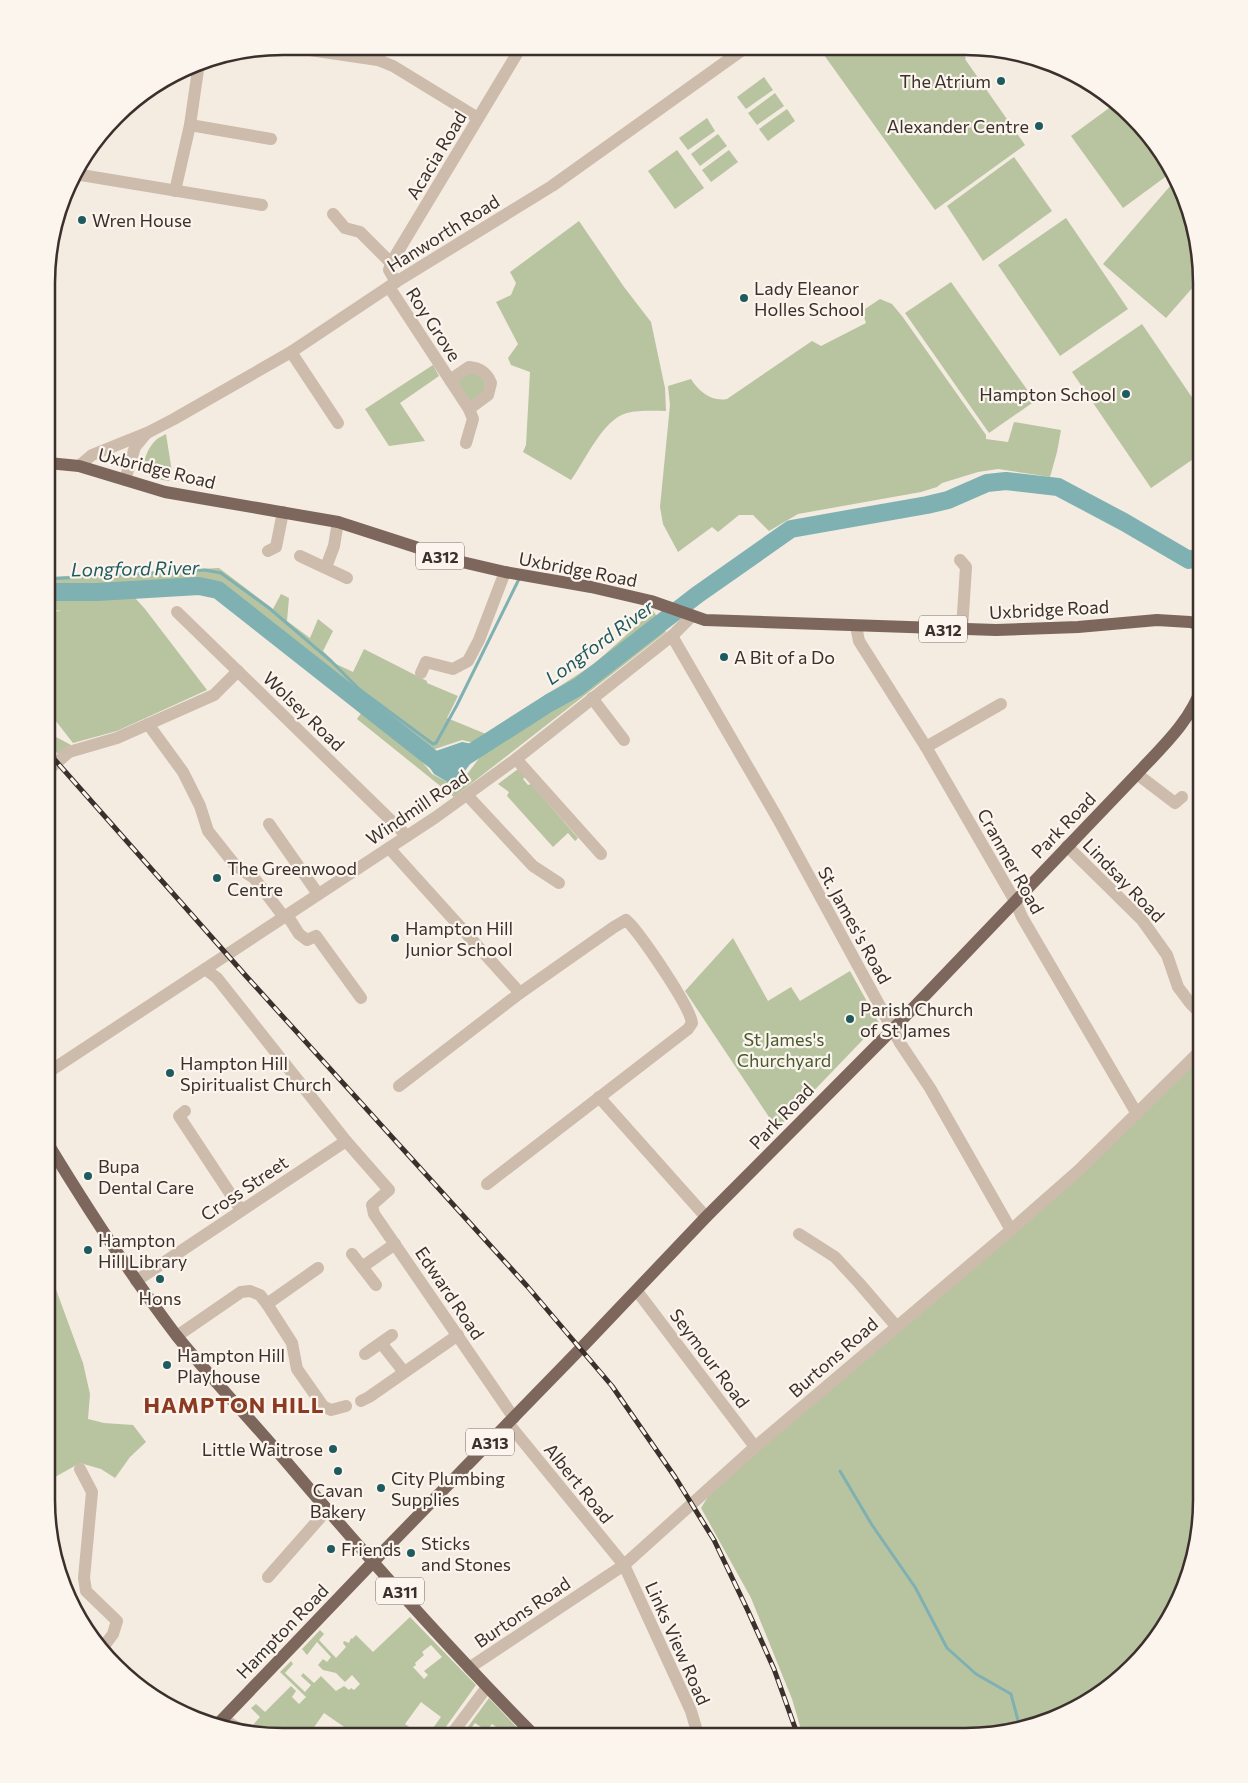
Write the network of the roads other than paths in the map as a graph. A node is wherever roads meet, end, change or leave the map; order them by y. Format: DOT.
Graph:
graph roads {
  1 [pos="344,55"];
  2 [pos="379,55"];
  3 [pos="516,55"];
  4 [pos="735,55"];
  5 [pos="378,60"];
  6 [pos="198,71"];
  7 [pos="478,118"];
  8 [pos="190,125"];
  9 [pos="271,139"];
  10 [pos="82,175"];
  11 [pos="175,191"];
  12 [pos="262,205"];
  13 [pos="333,214"];
  14 [pos="391,264"];
  15 [pos="392,284"];
  16 [pos="291,352"];
  17 [pos="450,380"];
  18 [pos="469,409"];
  19 [pos="338,423"];
  20 [pos="149,432"];
  21 [pos="466,443"];
  22 [pos="55,464"];
  23 [pos="79,466"];
  24 [pos="125,480"];
  25 [pos="283,512"];
  26 [pos="338,522"];
  27 [pos="276,550"];
  28 [pos="300,556"];
  29 [pos="960,560"];
  30 [pos="326,567"];
  31 [pos="505,572"];
  32 [pos="347,578"];
  33 [pos="177,612"];
  34 [pos="688,615"];
  35 [pos="1193,623"];
  36 [pos="856,626"];
  37 [pos="962,629"];
  38 [pos="672,636"];
  39 [pos="238,671"];
  40 [pos="421,673"];
  41 [pos="592,698"];
  42 [pos="1001,704"];
  43 [pos="1193,706"];
  44 [pos="148,724"];
  45 [pos="624,740"];
  46 [pos="926,746"];
  47 [pos="516,759"];
  48 [pos="55,765"];
  49 [pos="1138,774"];
  50 [pos="467,795"];
  51 [pos="1182,797"];
  52 [pos="269,824"];
  53 [pos="407,836"];
  54 [pos="1067,846"];
  55 [pos="389,848"];
  56 [pos="601,854"];
  57 [pos="559,884"];
  58 [pos="318,894"];
  59 [pos="1015,901"];
  60 [pos="285,916"];
  61 [pos="209,967"];
  62 [pos="520,992"];
  63 [pos="361,998"];
  64 [pos="1193,1006"];
  65 [pos="892,1029"];
  66 [pos="1193,1058"];
  67 [pos="55,1067"];
  68 [pos="400,1086"];
  69 [pos="599,1097"];
  70 [pos="185,1111"];
  71 [pos="1137,1114"];
  72 [pos="346,1141"];
  73 [pos="55,1155"];
  74 [pos="486,1184"];
  75 [pos="241,1210"];
  76 [pos="706,1217"];
  77 [pos="1011,1230"];
  78 [pos="799,1234"];
  79 [pos="395,1244"];
  80 [pos="352,1254"];
  81 [pos="362,1266"];
  82 [pos="318,1268"];
  83 [pos="136,1281"];
  84 [pos="376,1285"];
  85 [pos="637,1291"];
  86 [pos="267,1304"];
  87 [pos="896,1326"];
  88 [pos="458,1335"];
  89 [pos="177,1336"];
  90 [pos="365,1354"];
  91 [pos="404,1372"];
  92 [pos="361,1401"];
  93 [pos="346,1406"];
  94 [pos="511,1420"];
  95 [pos="755,1447"];
  96 [pos="80,1469"];
  97 [pos="327,1510"];
  98 [pos="374,1562"];
  99 [pos="624,1566"];
  100 [pos="268,1577"];
  101 [pos="106,1644"];
  102 [pos="469,1668"];
  103 [pos="487,1687"];
  104 [pos="222,1720"];
  105 [pos="456,1728"];
  106 [pos="527,1728"];
  107 [pos="696,1728"];
  1 -- 5 [label="street"];
  2 -- 5 [label="street"];
  3 -- 7 [label="street, Acacia Road"];
  4 -- 15 [label="street, Hanworth Road"];
  5 -- 7 [label="street"];
  6 -- 8 [label="street"];
  7 -- 14 [label="street, Acacia Road"];
  8 -- 9 [label="street"];
  8 -- 11 [label="street"];
  10 -- 11 [label="street"];
  11 -- 12 [label="street"];
  13 -- 14 [label="street"];
  14 -- 15 [label="street"];
  15 -- 16 [label="street, Hanworth Road"];
  15 -- 17 [label="street, Roy Grove"];
  16 -- 19 [label="street"];
  16 -- 20 [label="street, Hanworth Road"];
  17 -- 18 [label="street, Roy Grove"];
  17 -- 18 [label="street, Roy Grove"];
  18 -- 21 [label="street"];
  20 -- 23 [label="street, Hanworth Road"];
  20 -- 24 [label="street, Hanworth Road"];
  22 -- 23 [label="main road, Uxbridge Road / A312"];
  23 -- 24 [label="main road, Uxbridge Road / A312"];
  24 -- 25 [label="main road, Uxbridge Road / A312"];
  25 -- 26 [label="main road, Uxbridge Road / A312"];
  25 -- 27 [label="street"];
  26 -- 30 [label="street"];
  26 -- 31 [label="main road, Uxbridge Road / A312"];
  28 -- 30 [label="street"];
  29 -- 37 [label="street"];
  30 -- 32 [label="street"];
  31 -- 34 [label="main road, Uxbridge Road / A312"];
  31 -- 40 [label="street"];
  33 -- 39 [label="street, Wolsey Road"];
  34 -- 36 [label="main road, Uxbridge Road / A312"];
  34 -- 38 [label="street, Windmill Road"];
  35 -- 37 [label="main road, Uxbridge Road / A312"];
  36 -- 37 [label="main road, Uxbridge Road / A312"];
  36 -- 46 [label="street, Cranmer Road"];
  38 -- 41 [label="street, Windmill Road"];
  38 -- 65 [label="street, St. James's Road"];
  39 -- 44 [label="street"];
  39 -- 53 [label="street, Wolsey Road"];
  41 -- 45 [label="street"];
  41 -- 47 [label="street, Windmill Road"];
  42 -- 46 [label="street"];
  43 -- 49 [label="main road, Park Road / A313"];
  44 -- 48 [label="street"];
  44 -- 60 [label="street"];
  46 -- 59 [label="street, Cranmer Road"];
  47 -- 50 [label="street, Windmill Road"];
  47 -- 56 [label="street"];
  49 -- 51 [label="street"];
  49 -- 54 [label="main road, Park Road / A313"];
  50 -- 53 [label="street, Windmill Road"];
  50 -- 57 [label="street"];
  52 -- 58 [label="street"];
  53 -- 55 [label="street, Windmill Road"];
  54 -- 59 [label="main road, Park Road / A313"];
  54 -- 64 [label="street, Lindsay Road"];
  55 -- 58 [label="street, Windmill Road"];
  55 -- 62 [label="street"];
  58 -- 60 [label="street, Windmill Road"];
  59 -- 65 [label="main road, Park Road / A313"];
  59 -- 71 [label="street, Cranmer Road"];
  60 -- 61 [label="street, Windmill Road"];
  60 -- 63 [label="street"];
  61 -- 67 [label="street, Windmill Road"];
  61 -- 72 [label="street"];
  62 -- 68 [label="street"];
  62 -- 69 [label="street"];
  65 -- 76 [label="main road, Park Road / A313"];
  65 -- 77 [label="street, St. James's Road"];
  66 -- 71 [label="street, Burtons Road"];
  69 -- 74 [label="street"];
  69 -- 76 [label="street"];
  70 -- 75 [label="street"];
  71 -- 77 [label="street, Burtons Road"];
  72 -- 75 [label="street, Cross Street"];
  72 -- 79 [label="street, Edward Road"];
  73 -- 83 [label="main road, A311"];
  75 -- 83 [label="street, Cross Street"];
  76 -- 85 [label="main road, Park Road / A313"];
  77 -- 87 [label="street, Burtons Road"];
  78 -- 87 [label="street"];
  79 -- 81 [label="street"];
  79 -- 88 [label="street, Edward Road"];
  80 -- 81 [label="street"];
  81 -- 84 [label="street"];
  82 -- 86 [label="street"];
  83 -- 89 [label="main road, A311"];
  85 -- 94 [label="main road, Park Road / A313"];
  85 -- 95 [label="street, Seymour Road"];
  86 -- 89 [label="street"];
  86 -- 93 [label="street"];
  87 -- 95 [label="street, Burtons Road"];
  88 -- 91 [label="street"];
  88 -- 94 [label="street, Edward Road"];
  89 -- 97 [label="main road, A311"];
  90 -- 91 [label="street"];
  91 -- 92 [label="street"];
  94 -- 98 [label="main road, Park Road / A313"];
  94 -- 99 [label="street, Albert Road"];
  95 -- 99 [label="street, Burtons Road"];
  96 -- 101 [label="street"];
  97 -- 98 [label="main road, A311"];
  97 -- 100 [label="street"];
  98 -- 102 [label="main road, A311"];
  98 -- 104 [label="main road, Hampton Road / A313"];
  99 -- 102 [label="street, Burtons Road"];
  99 -- 107 [label="street, Links View Road"];
  102 -- 103 [label="main road, A311"];
  103 -- 105 [label="street"];
  103 -- 106 [label="main road, A311"];
}
